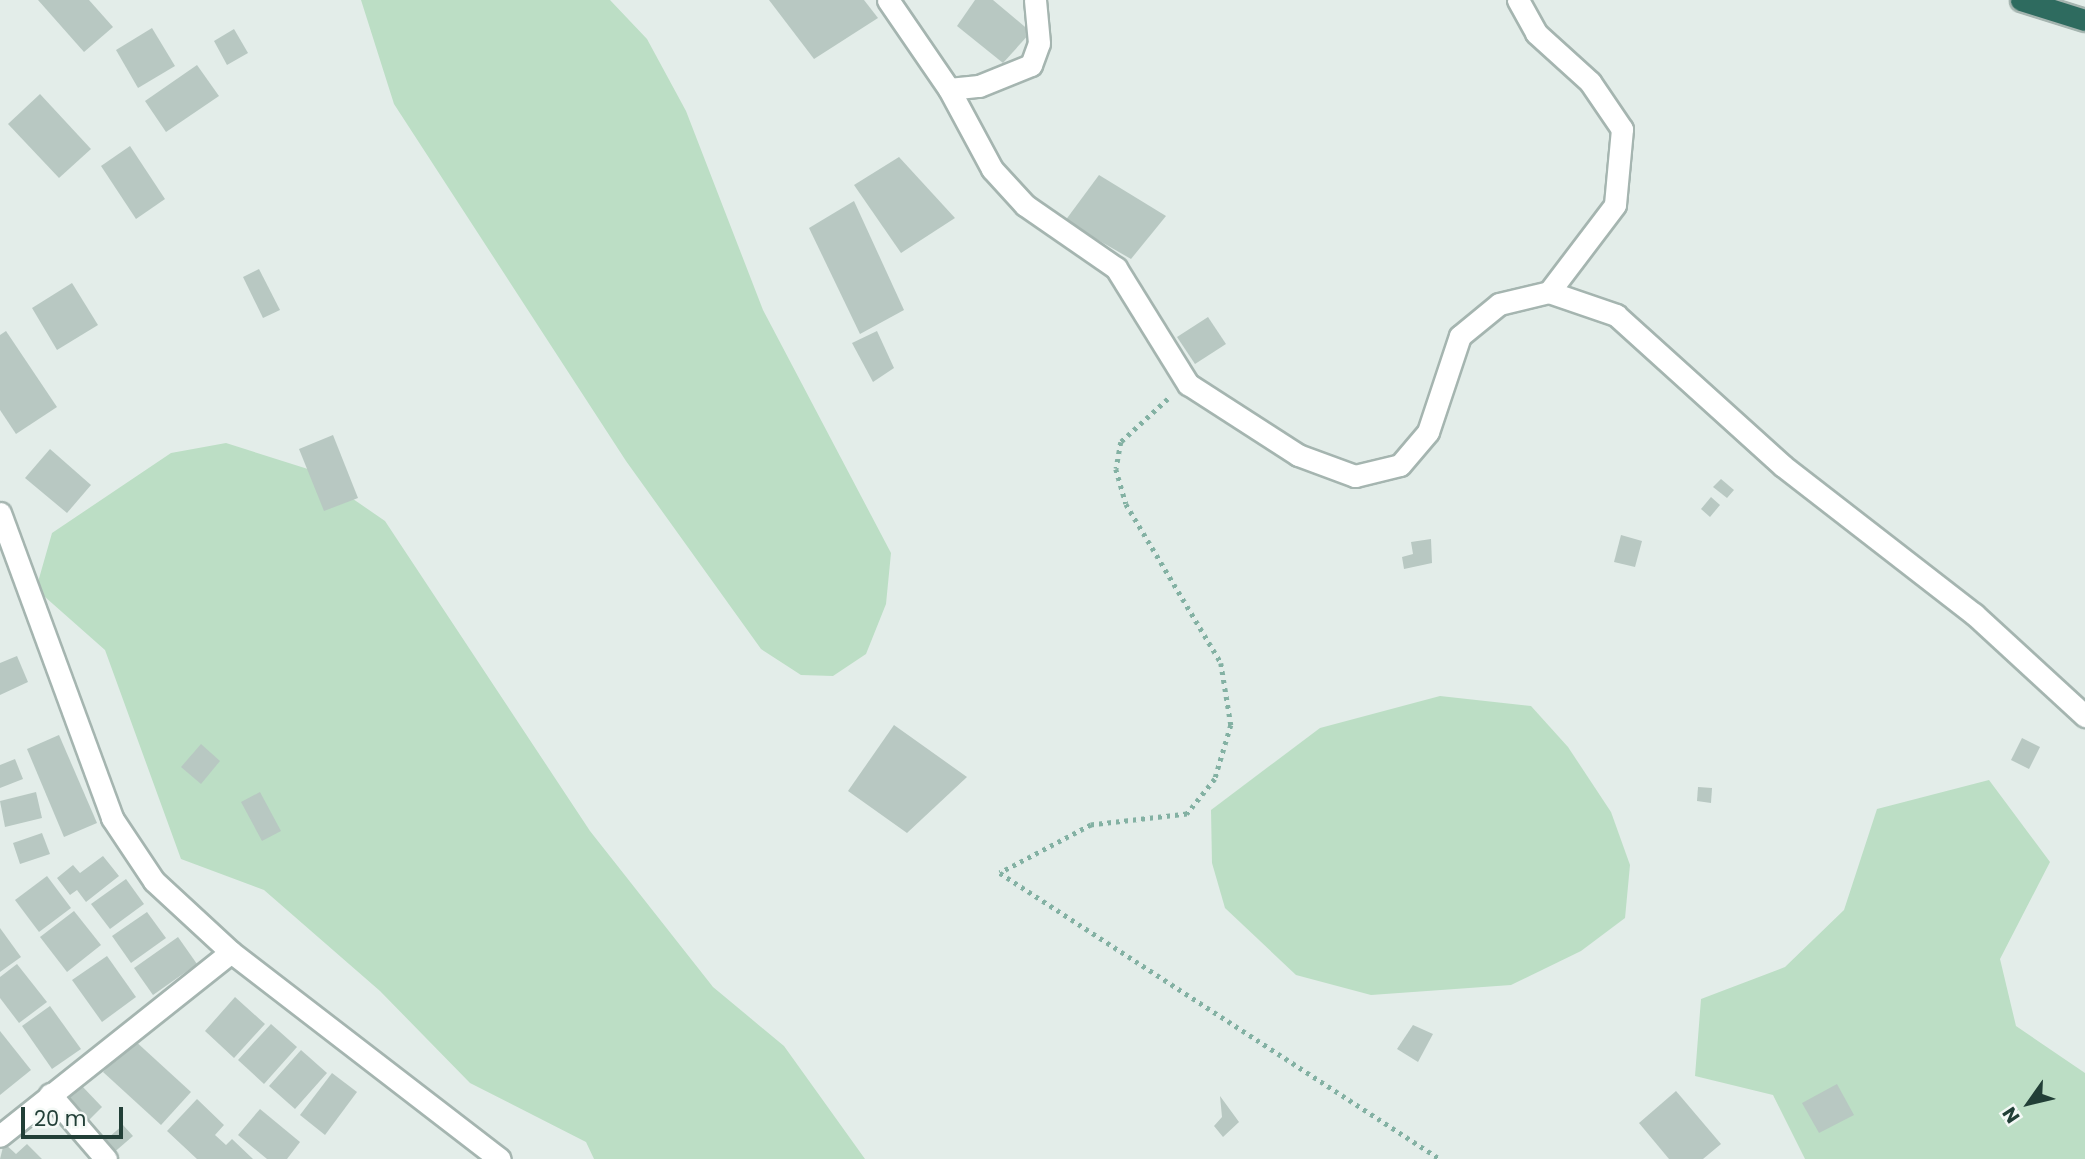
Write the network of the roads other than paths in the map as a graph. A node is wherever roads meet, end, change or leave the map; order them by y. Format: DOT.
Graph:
graph roads {
  1 [pos="888,0"];
  2 [pos="1035,0"];
  3 [pos="1518,0"];
  4 [pos="2021,0"];
  5 [pos="2085,20"];
  6 [pos="949,89"];
  7 [pos="1549,292"];
  8 [pos="0,513"];
  9 [pos="2085,716"];
  10 [pos="231,952"];
  11 [pos="50,1094"];
  12 [pos="0,1136"];
  13 [pos="495,1158"];
  14 [pos="106,1159"];
  1 -- 6 [label="street"];
  2 -- 6 [label="street"];
  3 -- 7 [label="street"];
  4 -- 5 [label="highway"];
  6 -- 7 [label="street"];
  7 -- 9 [label="street"];
  8 -- 10 [label="street"];
  10 -- 11 [label="street"];
  10 -- 13 [label="street"];
  11 -- 12 [label="street"];
  11 -- 14 [label="street"];
}
